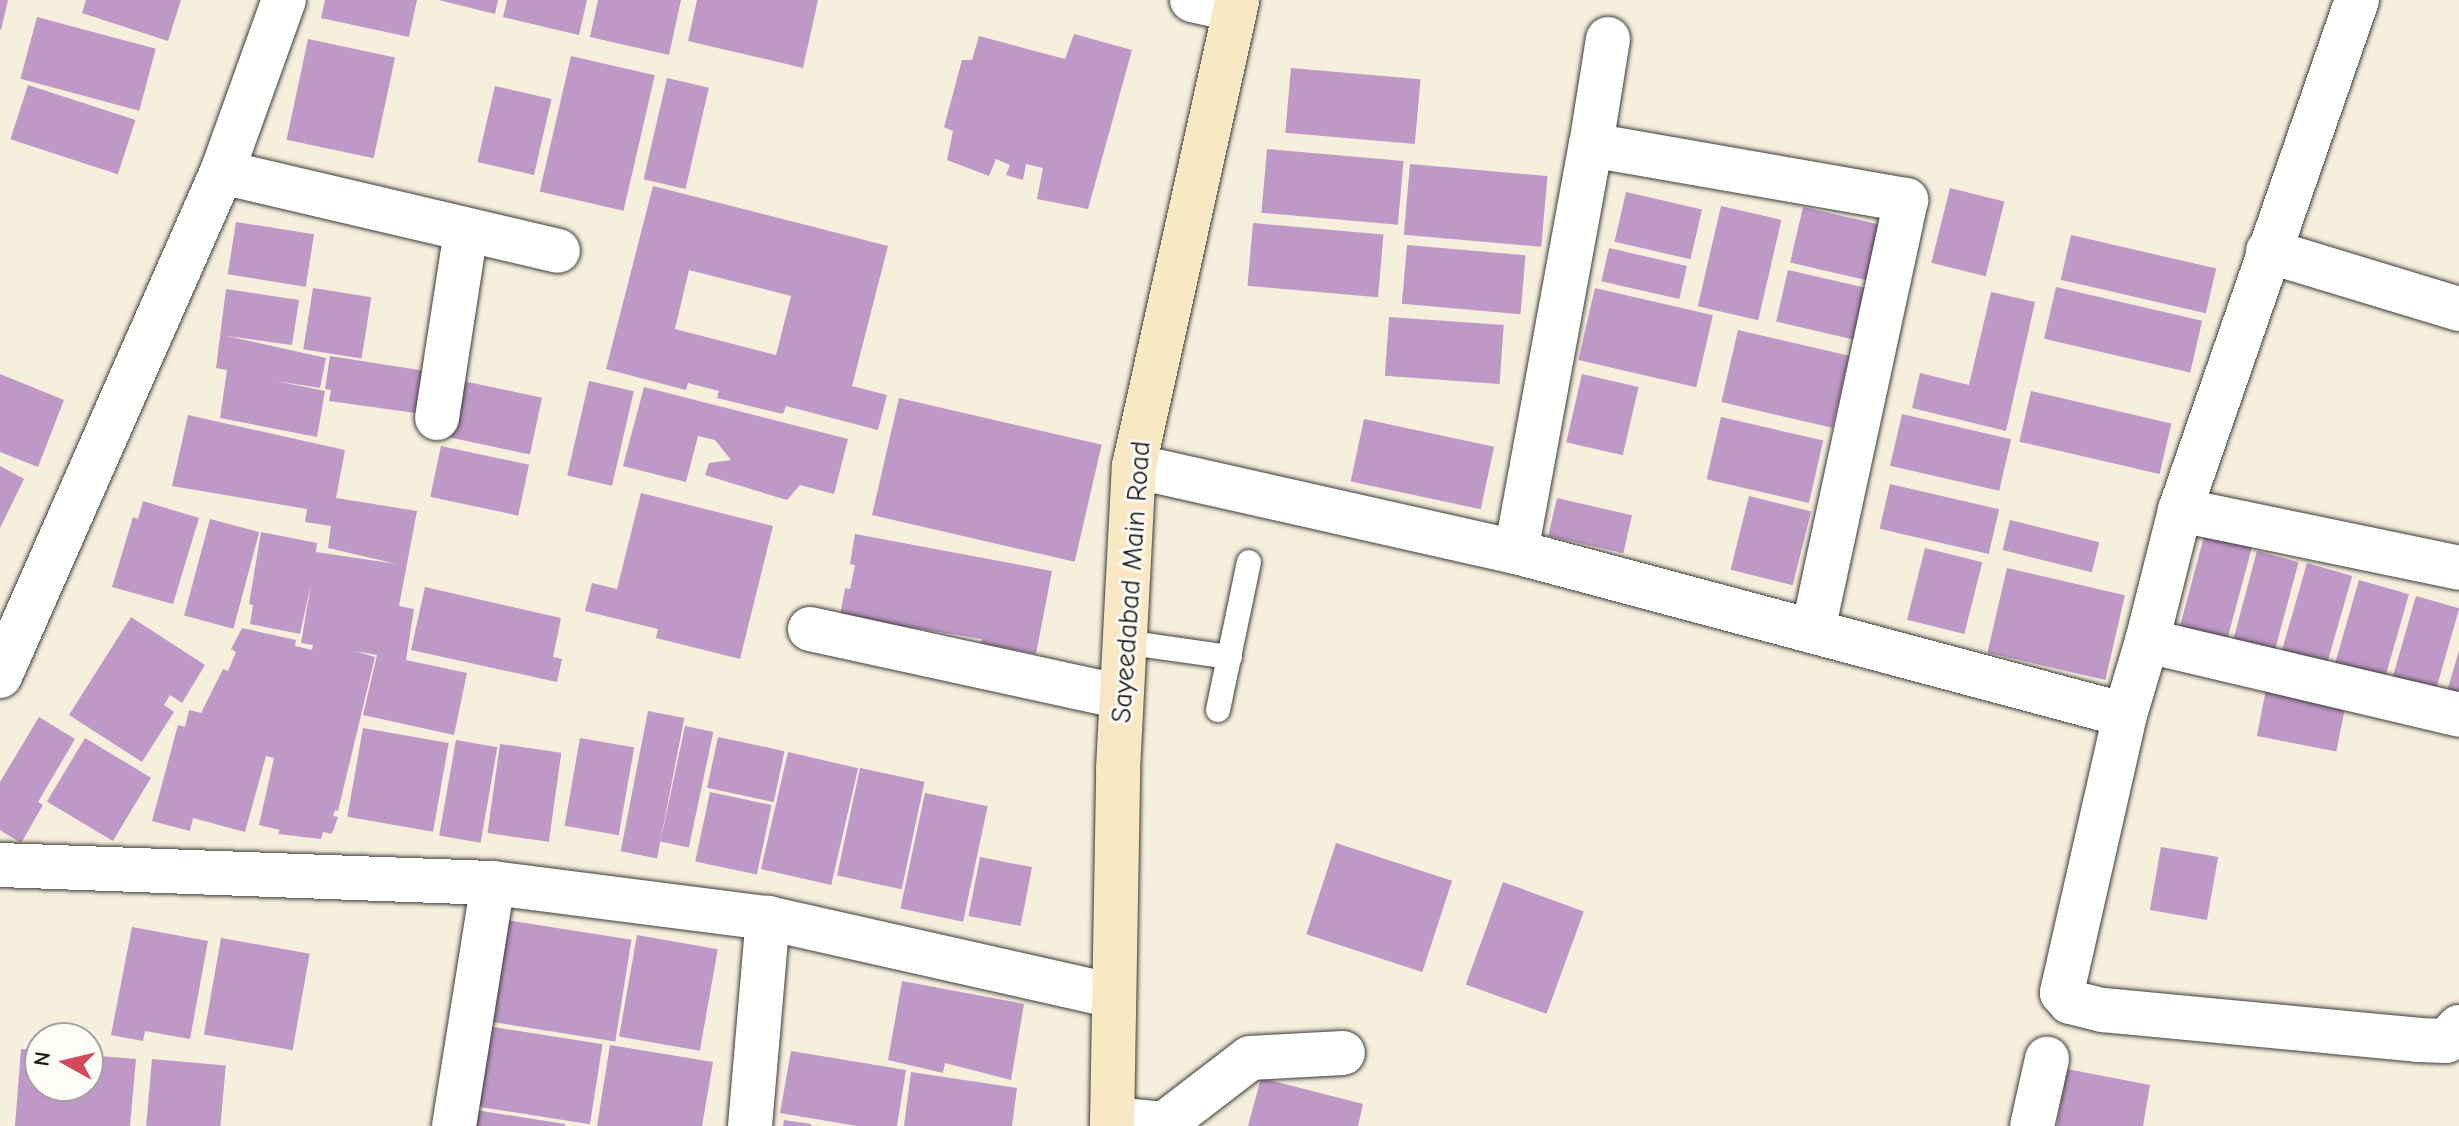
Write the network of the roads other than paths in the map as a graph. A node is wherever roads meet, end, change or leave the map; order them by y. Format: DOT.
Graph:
graph roads {
  1 [pos="284,0"];
  2 [pos="2357,0"];
  3 [pos="1220,3"];
  4 [pos="1608,39"];
  5 [pos="1591,145"];
  6 [pos="222,172"];
  7 [pos="466,230"];
  8 [pos="558,251"];
  9 [pos="2268,251"];
  10 [pos="2459,309"];
  11 [pos="437,418"];
  12 [pos="1134,466"];
  13 [pos="2180,510"];
  14 [pos="1516,552"];
  15 [pos="1249,562"];
  16 [pos="2459,568"];
  17 [pos="810,629"];
  18 [pos="1813,631"];
  19 [pos="2147,641"];
  20 [pos="1124,642"];
  21 [pos="1230,657"];
  22 [pos="0,676"];
  23 [pos="1121,697"];
  24 [pos="1218,710"];
  25 [pos="2125,715"];
  26 [pos="2459,715"];
  27 [pos="0,865"];
  28 [pos="493,883"];
  29 [pos="768,918"];
  30 [pos="1111,995"];
  31 [pos="2459,1027"];
  32 [pos="1343,1053"];
  33 [pos="2047,1059"];
  34 [pos="1112,1122"];
  35 [pos="454,1126"];
  36 [pos="750,1126"];
  37 [pos="2032,1126"];
  1 -- 6 [label="street"];
  2 -- 9 [label="street"];
  3 -- 12 [label="main road, Sayeedabad Main Road"];
  4 -- 5 [label="street"];
  5 -- 14 [label="street"];
  5 -- 18 [label="street"];
  6 -- 7 [label="street"];
  6 -- 22 [label="street"];
  7 -- 8 [label="street"];
  7 -- 11 [label="street"];
  9 -- 10 [label="street"];
  9 -- 13 [label="street"];
  12 -- 14 [label="street"];
  12 -- 20 [label="main road, Sayeedabad Main Road"];
  13 -- 16 [label="street"];
  13 -- 19 [label="street"];
  14 -- 18 [label="street"];
  15 -- 21 [label="lane"];
  17 -- 23 [label="street"];
  18 -- 25 [label="street"];
  19 -- 25 [label="street"];
  19 -- 26 [label="street"];
  20 -- 21 [label="lane"];
  20 -- 23 [label="main road, Sayeedabad Main Road"];
  21 -- 24 [label="lane"];
  23 -- 30 [label="main road, Sayeedabad Main Road"];
  25 -- 31 [label="street"];
  27 -- 28 [label="street"];
  28 -- 29 [label="street"];
  28 -- 35 [label="street"];
  29 -- 30 [label="street"];
  29 -- 36 [label="street"];
  30 -- 34 [label="main road, Sayeedabad Main Road"];
  32 -- 34 [label="street"];
  33 -- 37 [label="street"];
}
